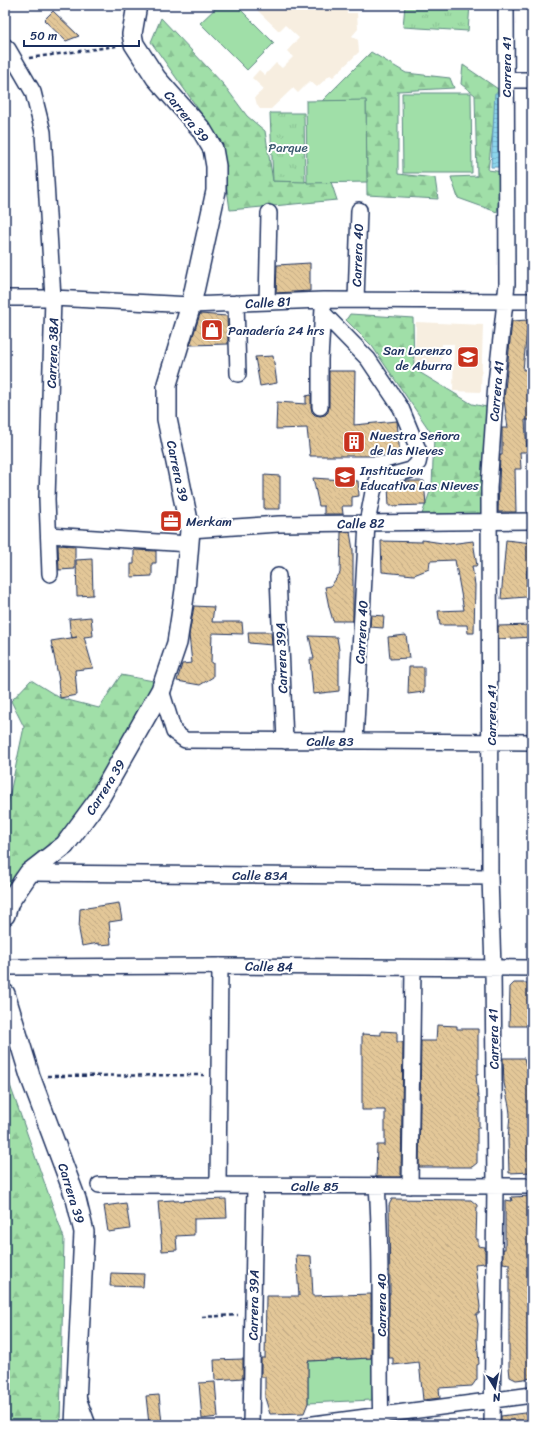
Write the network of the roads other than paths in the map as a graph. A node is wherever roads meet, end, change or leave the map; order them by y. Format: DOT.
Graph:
graph roads {
  1 [pos="137,5"];
  2 [pos="506,5"];
  3 [pos="5,46"];
  4 [pos="507,80"];
  5 [pos="532,80"];
  6 [pos="359,210"];
  7 [pos="269,214"];
  8 [pos="5,298"];
  9 [pos="53,298"];
  10 [pos="356,300"];
  11 [pos="505,301"];
  12 [pos="532,301"];
  13 [pos="267,302"];
  14 [pos="236,304"];
  15 [pos="191,305"];
  16 [pos="323,307"];
  17 [pos="238,374"];
  18 [pos="320,407"];
  19 [pos="490,521"];
  20 [pos="532,521"];
  21 [pos="367,523"];
  22 [pos="49,534"];
  23 [pos="189,537"];
  24 [pos="50,574"];
  25 [pos="278,576"];
  26 [pos="161,690"];
  27 [pos="285,741"];
  28 [pos="355,741"];
  29 [pos="491,742"];
  30 [pos="532,742"];
  31 [pos="29,873"];
  32 [pos="490,877"];
  33 [pos="5,915"];
  34 [pos="220,966"];
  35 [pos="5,967"];
  36 [pos="413,968"];
  37 [pos="493,968"];
  38 [pos="532,968"];
  39 [pos="5,994"];
  40 [pos="99,1185"];
  41 [pos="218,1185"];
  42 [pos="255,1185"];
  43 [pos="377,1186"];
  44 [pos="410,1186"];
  45 [pos="495,1186"];
  46 [pos="532,1186"];
  47 [pos="76,1394"];
  48 [pos="532,1395"];
  49 [pos="492,1401"];
  50 [pos="381,1420"];
  51 [pos="76,1425"];
  52 [pos="88,1425"];
  53 [pos="251,1425"];
  54 [pos="306,1425"];
  55 [pos="492,1425"];
  1 -- 15 [label="main road, Carrera 39"];
  2 -- 4 [label="street, Carrera 41"];
  3 -- 9 [label="street, Carrera 38A"];
  4 -- 5 [label="street"];
  4 -- 11 [label="street, Carrera 41"];
  6 -- 10 [label="street, Carrera 40"];
  7 -- 13 [label="street"];
  8 -- 9 [label="street, Calle 81"];
  9 -- 15 [label="street, Calle 81"];
  9 -- 22 [label="street, Carrera 38A"];
  10 -- 11 [label="street, Calle 81"];
  10 -- 16 [label="street, Calle 81"];
  11 -- 12 [label="street, Calle 81"];
  11 -- 19 [label="street, Carrera 41"];
  13 -- 14 [label="street, Calle 81"];
  13 -- 16 [label="street, Calle 81"];
  14 -- 15 [label="street, Calle 81"];
  14 -- 17 [label="street"];
  15 -- 23 [label="main road, Carrera 39"];
  16 -- 18 [label="street"];
  16 -- 21 [label="street, Carrera 40"];
  19 -- 20 [label="street, Calle 82"];
  19 -- 21 [label="street, Calle 82"];
  19 -- 29 [label="street, Carrera 41"];
  21 -- 23 [label="street, Calle 82"];
  21 -- 28 [label="street, Carrera 40"];
  22 -- 23 [label="street, Calle 82"];
  22 -- 24 [label="street, Carrera 38A"];
  23 -- 26 [label="main road, Carrera 39"];
  25 -- 27 [label="street, Carrera 39A"];
  26 -- 27 [label="street, Calle 83"];
  26 -- 31 [label="main road, Carrera 39"];
  27 -- 28 [label="street, Calle 83"];
  28 -- 29 [label="street, Calle 83"];
  29 -- 30 [label="street, Calle 83"];
  29 -- 32 [label="street, Carrera 41"];
  31 -- 32 [label="street, Calle 83A"];
  31 -- 33 [label="main road, Carrera 39"];
  32 -- 37 [label="street, Carrera 41"];
  34 -- 35 [label="street, Calle 84"];
  34 -- 36 [label="street, Calle 84"];
  34 -- 41 [label="street"];
  36 -- 37 [label="street, Calle 84"];
  36 -- 44 [label="street"];
  37 -- 38 [label="street, Calle 84"];
  37 -- 45 [label="street, Carrera 41"];
  39 -- 47 [label="main road, Carrera 39"];
  40 -- 41 [label="street, Calle 85"];
  41 -- 42 [label="street, Calle 85"];
  42 -- 43 [label="street, Calle 85"];
  42 -- 53 [label="street, Carrera 39A"];
  43 -- 44 [label="street, Calle 85"];
  43 -- 50 [label="street, Carrera 40"];
  44 -- 45 [label="street, Calle 85"];
  45 -- 46 [label="street, Calle 85"];
  45 -- 49 [label="street, Carrera 41"];
  47 -- 51 [label="main road, Carrera 39"];
  47 -- 52 [label="street"];
  48 -- 49 [label="street"];
  49 -- 50 [label="street"];
  49 -- 55 [label="street, Carrera 41"];
  50 -- 54 [label="street"];
}
